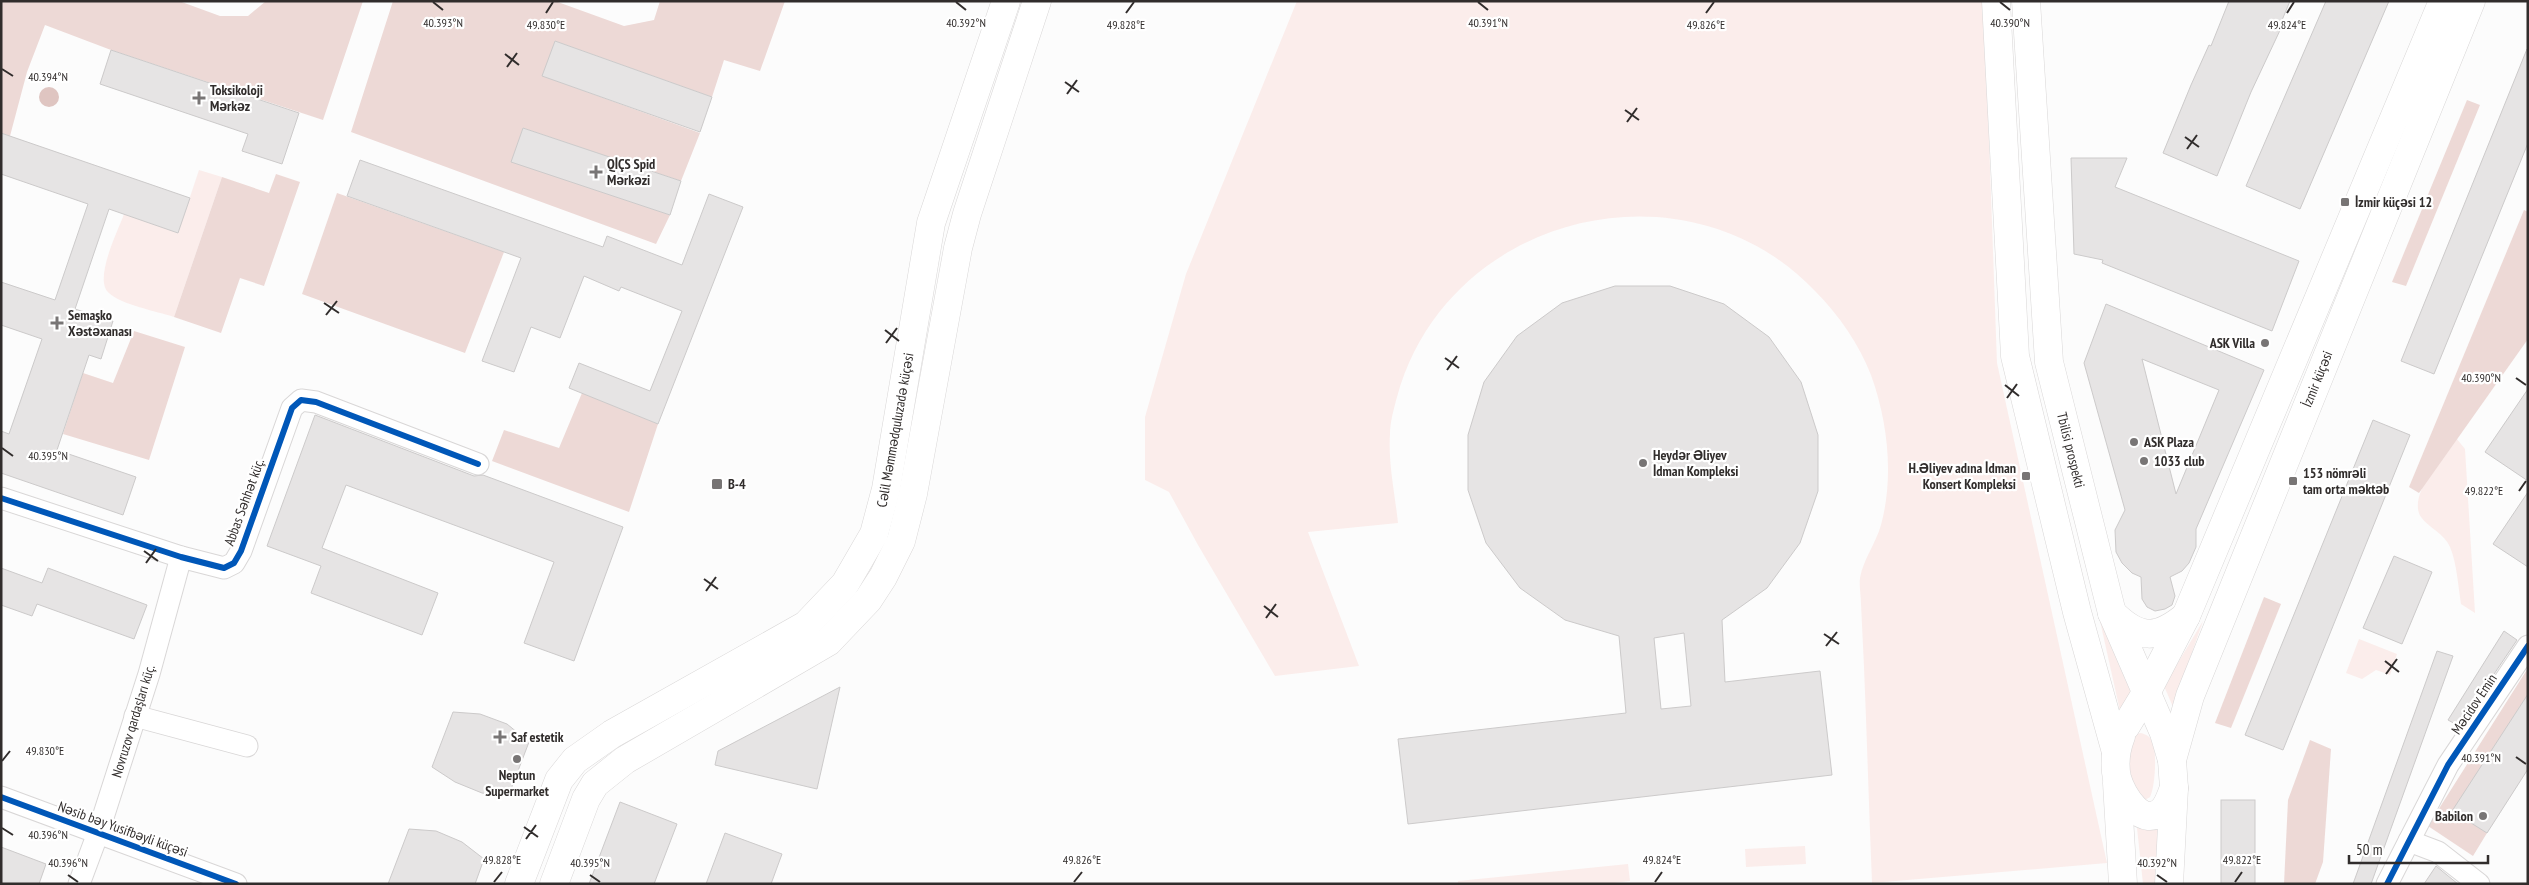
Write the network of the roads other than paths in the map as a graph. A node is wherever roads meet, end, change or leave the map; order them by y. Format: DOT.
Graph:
graph roads {
  1 [pos="1006,1"];
  2 [pos="1037,1"];
  3 [pos="1996,1"];
  4 [pos="2026,1"];
  5 [pos="2443,1"];
  6 [pos="2471,1"];
  7 [pos="2440,42"];
  8 [pos="478,464"];
  9 [pos="1,498"];
  10 [pos="180,557"];
  11 [pos="2112,613"];
  12 [pos="2186,616"];
  13 [pos="2528,646"];
  14 [pos="2146,693"];
  15 [pos="135,716"];
  16 [pos="2126,726"];
  17 [pos="2164,733"];
  18 [pos="247,746"];
  19 [pos="575,760"];
  20 [pos="2172,760"];
  21 [pos="2116,765"];
  22 [pos="595,784"];
  23 [pos="2174,788"];
  24 [pos="1,797"];
  25 [pos="98,833"];
  26 [pos="2409,841"];
  27 [pos="79,884"];
  28 [pos="236,884"];
  29 [pos="519,884"];
  30 [pos="554,884"];
  31 [pos="2122,884"];
  32 [pos="2169,884"];
  33 [pos="2387,884"];
  34 [pos="2479,884"];
  1 -- 19 [label="main road, Cəlil Məmmədquluzadə küçəsi"];
  2 -- 22 [label="main road, Cəlil Məmmədquluzadə küçəsi"];
  3 -- 21 [label="main road"];
  4 -- 11 [label="main road, Tbilisi prospekti"];
  5 -- 7 [label="main road, İzmir küçəsi"];
  6 -- 7 [label="main road, İzmir küçəsi"];
  7 -- 12 [label="main road, İzmir küçəsi"];
  7 -- 20 [label="main road, İzmir küçəsi"];
  8 -- 10 [label="street, Abbas Səhhət küç."];
  9 -- 10 [label="street, Abbas Səhhət küç."];
  10 -- 15 [label="street, Novruzov qardaşları küç."];
  11 -- 12 [label="main road"];
  11 -- 14 [label="main road, Tbilisi prospekti"];
  12 -- 14 [label="main road, İzmir küçəsi"];
  13 -- 26 [label="street, Məcidov Emin"];
  14 -- 16 [label="main road, İzmir küçəsi"];
  14 -- 17 [label="main road, Tbilisi prospekti"];
  15 -- 18 [label="street"];
  15 -- 25 [label="street, Novruzov qardaşları küç."];
  16 -- 17 [label="main road"];
  16 -- 21 [label="main road, İzmir küçəsi"];
  17 -- 20 [label="main road, Tbilisi prospekti"];
  19 -- 22 [label="main road"];
  19 -- 29 [label="main road, Cəlil Məmmədquluzadə küçəsi"];
  20 -- 23 [label="main road, Tbilisi prospekti"];
  21 -- 23 [label="main road"];
  21 -- 31 [label="main road"];
  22 -- 30 [label="main road, Cəlil Məmmədquluzadə küçəsi"];
  23 -- 32 [label="main road, Tbilisi prospekti"];
  24 -- 25 [label="street, Nəsib bəy Yusifbəyli küçəsi"];
  25 -- 27 [label="street, Novruzov qardaşları küç."];
  25 -- 28 [label="street, Nəsib bəy Yusifbəyli küçəsi"];
  26 -- 33 [label="street, Məcidov Emin"];
  26 -- 34 [label="street"];
}
